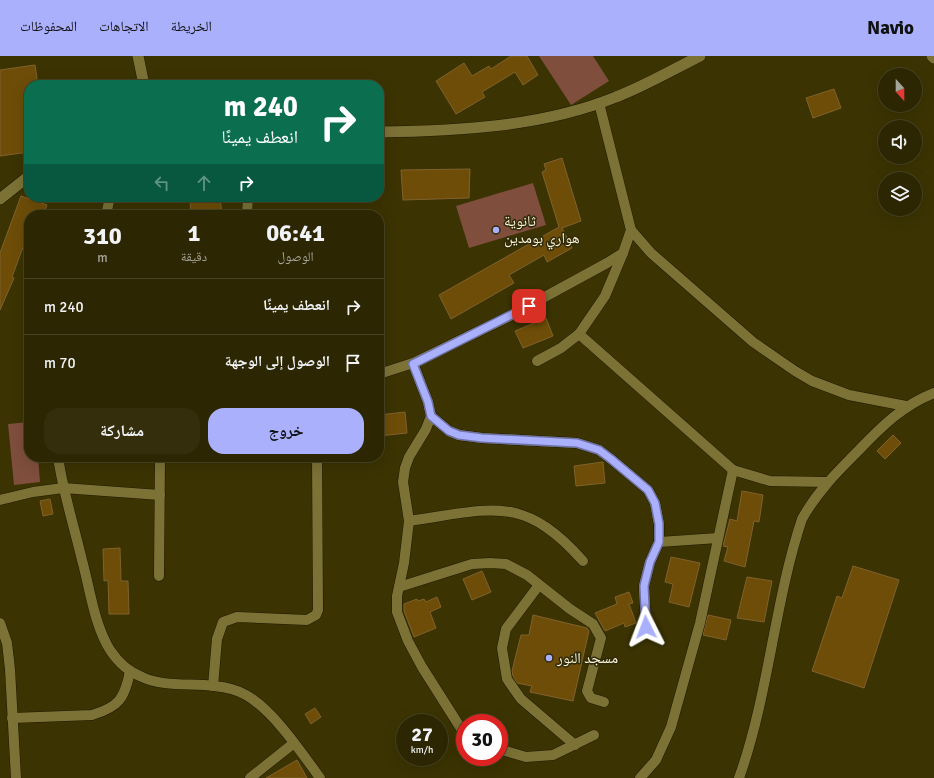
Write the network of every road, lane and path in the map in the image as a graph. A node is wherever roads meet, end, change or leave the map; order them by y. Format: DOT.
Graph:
graph roads {
  1 [pos="138,56"];
  2 [pos="700,56"];
  3 [pos="143,80"];
  4 [pos="599,103"];
  5 [pos="384,132"];
  6 [pos="24,180"];
  7 [pos="0,199"];
  8 [pos="631,230"];
  9 [pos="623,253"];
  10 [pos="579,334"];
  11 [pos="537,361"];
  12 [pos="413,364"];
  13 [pos="384,373"];
  14 [pos="934,393"];
  15 [pos="906,406"];
  16 [pos="431,416"];
  17 [pos="59,462"];
  18 [pos="160,462"];
  19 [pos="318,462"];
  20 [pos="733,470"];
  21 [pos="827,482"];
  22 [pos="63,488"];
  23 [pos="160,496"];
  24 [pos="0,500"];
  25 [pos="409,521"];
  26 [pos="718,538"];
  27 [pos="659,542"];
  28 [pos="583,561"];
  29 [pos="159,576"];
  30 [pos="540,585"];
  31 [pos="399,587"];
  32 [pos="0,623"];
  33 [pos="646,627"];
  34 [pos="130,671"];
  35 [pos="213,686"];
  36 [pos="604,702"];
  37 [pos="12,718"];
  38 [pos="456,721"];
  39 [pos="594,735"];
  40 [pos="294,743"];
  41 [pos="575,745"];
  42 [pos="508,752"];
  43 [pos="16,778"];
  44 [pos="250,778"];
  45 [pos="320,778"];
  46 [pos="640,778"];
  47 [pos="739,778"];
  1 -- 3 [label="street"];
  2 -- 4 [label="street"];
  4 -- 5 [label="street"];
  4 -- 8 [label="street"];
  6 -- 7 [label="street"];
  8 -- 9 [label="street"];
  8 -- 15 [label="street"];
  9 -- 10 [label="street"];
  9 -- 12 [label="street"];
  10 -- 11 [label="street"];
  10 -- 20 [label="street"];
  12 -- 13 [label="street"];
  12 -- 16 [label="street"];
  14 -- 15 [label="street"];
  15 -- 21 [label="street"];
  16 -- 25 [label="street"];
  16 -- 27 [label="street"];
  17 -- 22 [label="street"];
  18 -- 23 [label="street"];
  19 -- 35 [label="street"];
  20 -- 21 [label="street"];
  20 -- 26 [label="street"];
  21 -- 47 [label="street"];
  22 -- 23 [label="street"];
  22 -- 24 [label="street"];
  22 -- 34 [label="street"];
  23 -- 29 [label="street"];
  25 -- 28 [label="street"];
  25 -- 31 [label="street"];
  26 -- 27 [label="street"];
  26 -- 46 [label="street"];
  27 -- 33 [label="street"];
  30 -- 31 [label="street"];
  30 -- 36 [label="street"];
  30 -- 41 [label="street"];
  31 -- 38 [label="street"];
  32 -- 37 [label="street"];
  34 -- 35 [label="street"];
  34 -- 37 [label="street"];
  35 -- 40 [label="street"];
  37 -- 43 [label="street"];
  39 -- 41 [label="street"];
  40 -- 44 [label="street"];
  40 -- 45 [label="street"];
  41 -- 42 [label="street"];
}
